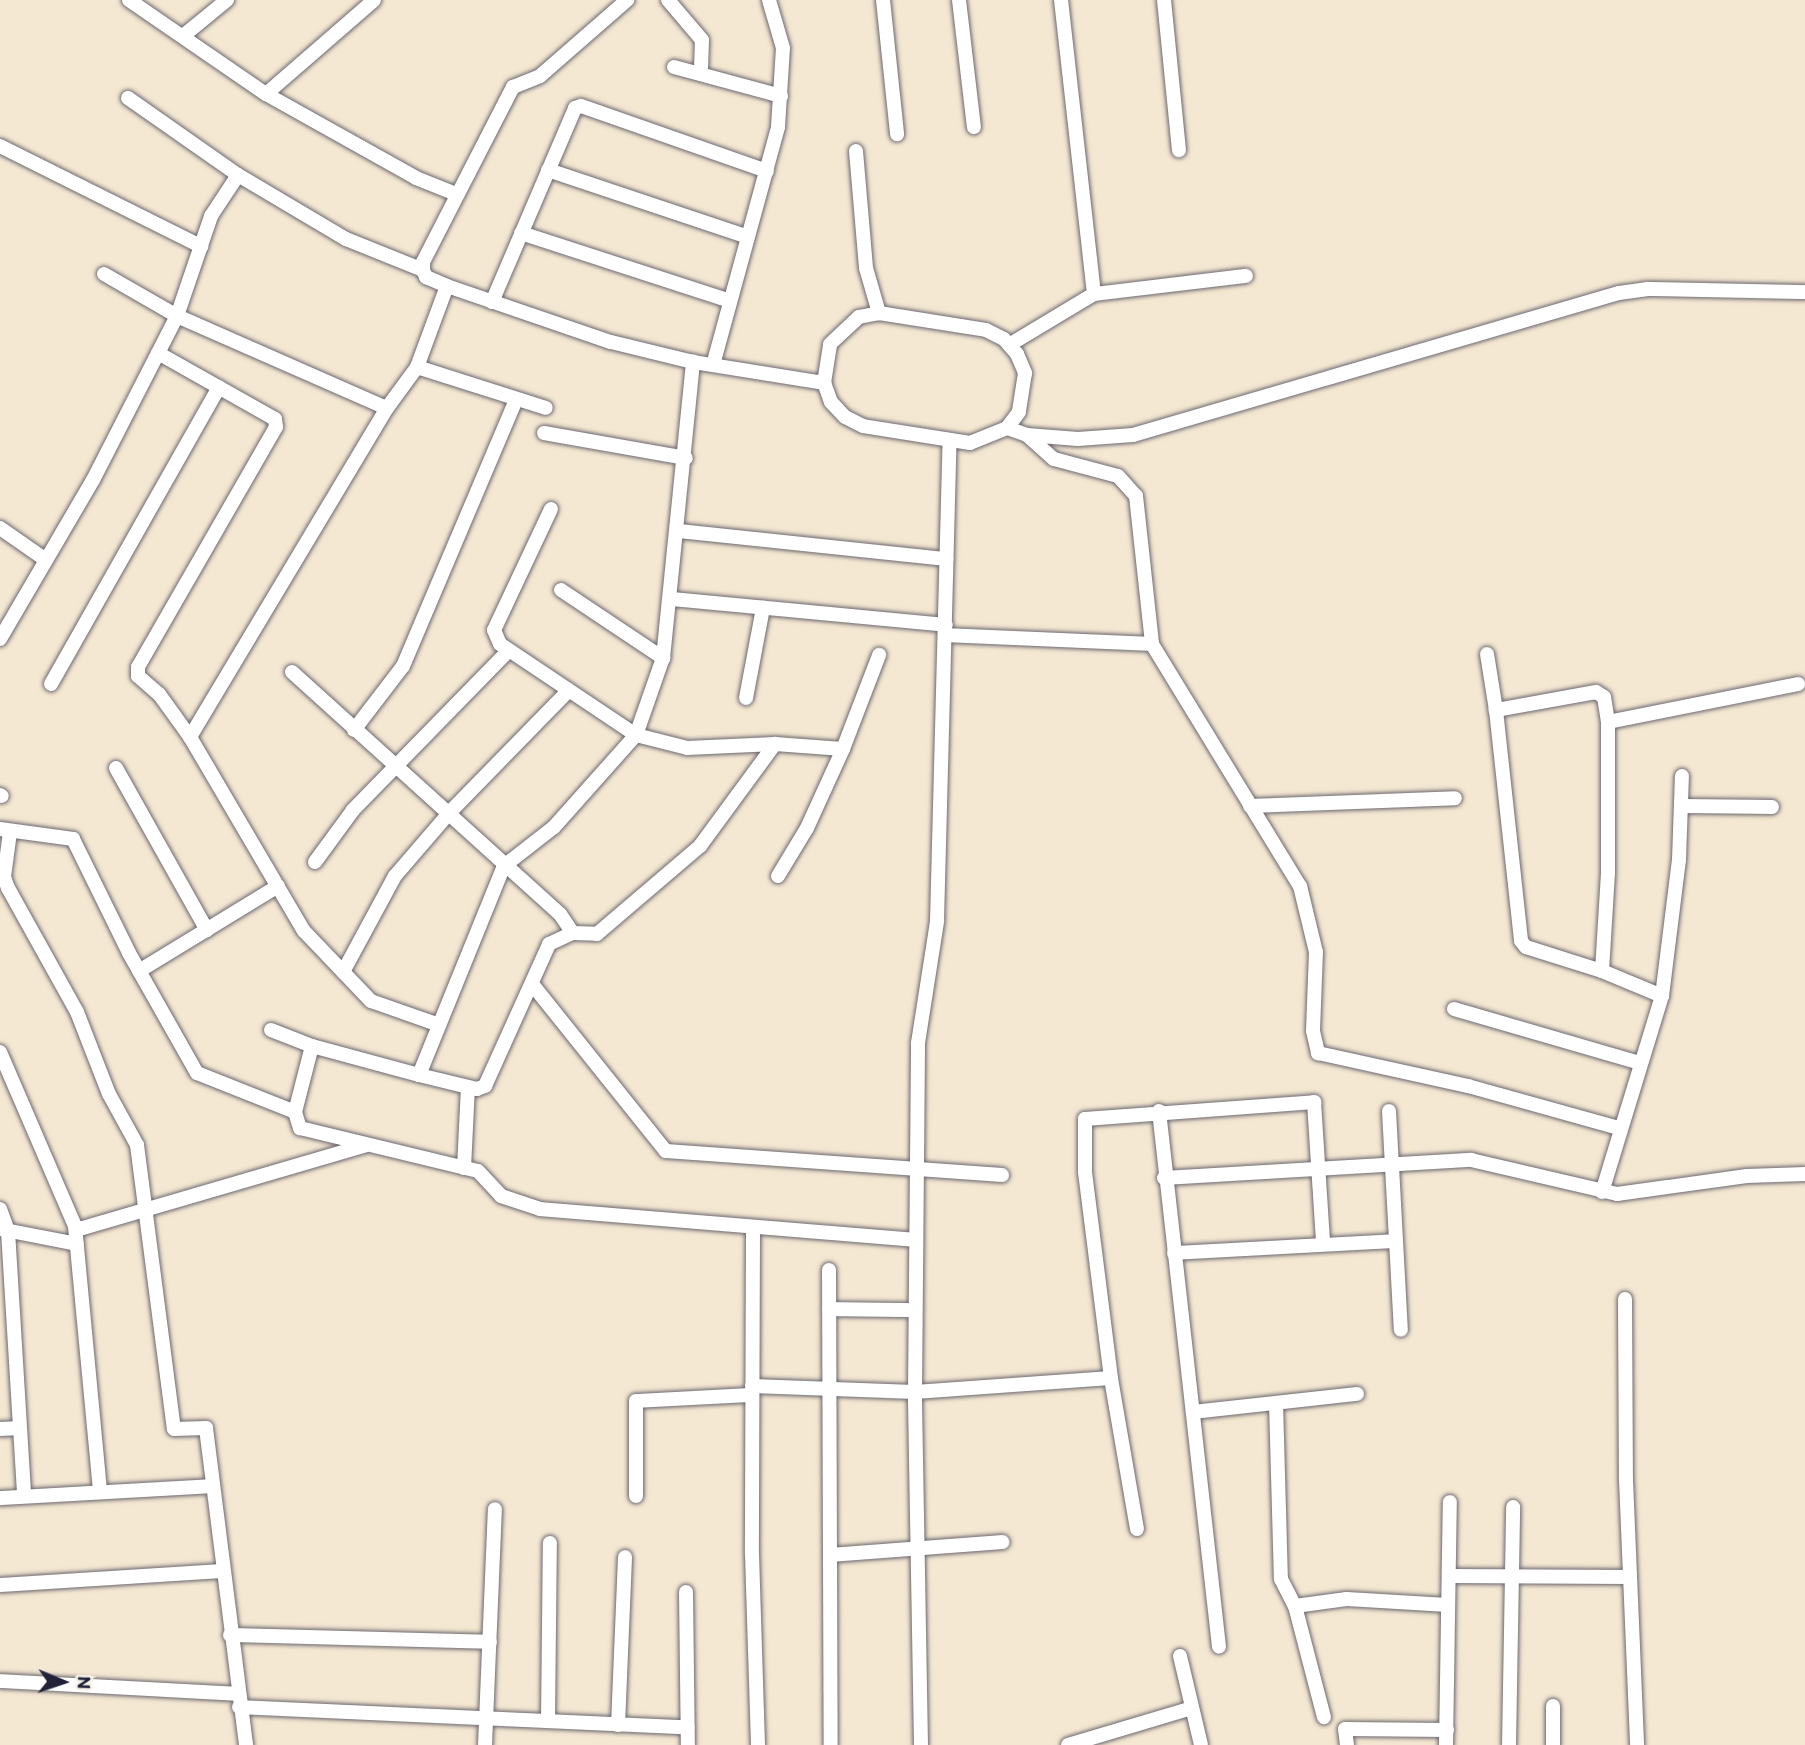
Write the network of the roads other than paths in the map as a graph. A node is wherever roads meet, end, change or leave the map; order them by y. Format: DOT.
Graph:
graph roads {
  1 [pos="129,0"];
  2 [pos="202,0"];
  3 [pos="227,0"];
  4 [pos="374,0"];
  5 [pos="627,0"];
  6 [pos="668,0"];
  7 [pos="769,0"];
  8 [pos="883,0"];
  9 [pos="959,0"];
  10 [pos="1061,0"];
  11 [pos="1164,0"];
  12 [pos="211,13"];
  13 [pos="183,36"];
  14 [pos="674,67"];
  15 [pos="701,75"];
  16 [pos="266,94"];
  17 [pos="781,96"];
  18 [pos="128,99"];
  19 [pos="974,127"];
  20 [pos="897,134"];
  21 [pos="0,146"];
  22 [pos="856,150"];
  23 [pos="1179,150"];
  24 [pos="548,170"];
  25 [pos="767,172"];
  26 [pos="238,175"];
  27 [pos="456,194"];
  28 [pos="521,233"];
  29 [pos="745,236"];
  30 [pos="201,246"];
  31 [pos="423,270"];
  32 [pos="104,274"];
  33 [pos="1246,276"];
  34 [pos="447,286"];
  35 [pos="1805,292"];
  36 [pos="1094,294"];
  37 [pos="730,301"];
  38 [pos="492,302"];
  39 [pos="879,313"];
  40 [pos="177,316"];
  41 [pos="1009,345"];
  42 [pos="158,353"];
  43 [pos="693,362"];
  44 [pos="713,365"];
  45 [pos="417,366"];
  46 [pos="824,383"];
  47 [pos="219,387"];
  48 [pos="516,400"];
  49 [pos="387,408"];
  50 [pos="546,408"];
  51 [pos="1007,428"];
  52 [pos="544,433"];
  53 [pos="1027,435"];
  54 [pos="950,440"];
  55 [pos="686,458"];
  56 [pos="551,509"];
  57 [pos="0,528"];
  58 [pos="679,531"];
  59 [pos="947,559"];
  60 [pos="47,560"];
  61 [pos="561,590"];
  62 [pos="672,599"];
  63 [pos="763,608"];
  64 [pos="945,630"];
  65 [pos="1,637"];
  66 [pos="1152,644"];
  67 [pos="509,650"];
  68 [pos="879,654"];
  69 [pos="1487,654"];
  70 [pos="663,658"];
  71 [pos="292,672"];
  72 [pos="51,684"];
  73 [pos="1798,684"];
  74 [pos="569,691"];
  75 [pos="746,698"];
  76 [pos="1496,710"];
  77 [pos="1608,722"];
  78 [pos="354,730"];
  79 [pos="636,735"];
  80 [pos="190,737"];
  81 [pos="775,744"];
  82 [pos="844,749"];
  83 [pos="396,765"];
  84 [pos="116,768"];
  85 [pos="1682,776"];
  86 [pos="1455,798"];
  87 [pos="1250,806"];
  88 [pos="1681,806"];
  89 [pos="1772,807"];
  90 [pos="450,812"];
  91 [pos="5,830"];
  92 [pos="315,862"];
  93 [pos="504,866"];
  94 [pos="778,876"];
  95 [pos="278,886"];
  96 [pos="207,930"];
  97 [pos="573,933"];
  98 [pos="139,971"];
  99 [pos="1602,971"];
  100 [pos="343,972"];
  101 [pos="532,984"];
  102 [pos="1662,996"];
  103 [pos="1454,1009"];
  104 [pos="439,1025"];
  105 [pos="271,1030"];
  106 [pos="312,1046"];
  107 [pos="0,1052"];
  108 [pos="1640,1062"];
  109 [pos="419,1075"];
  110 [pos="468,1087"];
  111 [pos="1160,1111"];
  112 [pos="1389,1111"];
  113 [pos="295,1112"];
  114 [pos="1618,1128"];
  115 [pos="368,1144"];
  116 [pos="1392,1163"];
  117 [pos="464,1168"];
  118 [pos="1318,1168"];
  119 [pos="915,1169"];
  120 [pos="1805,1174"];
  121 [pos="1002,1175"];
  122 [pos="1164,1178"];
  123 [pos="1602,1192"];
  124 [pos="0,1209"];
  125 [pos="147,1210"];
  126 [pos="753,1229"];
  127 [pos="4,1230"];
  128 [pos="77,1237"];
  129 [pos="916,1240"];
  130 [pos="1323,1241"];
  131 [pos="1396,1241"];
  132 [pos="1174,1253"];
  133 [pos="829,1270"];
  134 [pos="1625,1298"];
  135 [pos="829,1309"];
  136 [pos="915,1310"];
  137 [pos="1401,1330"];
  138 [pos="1111,1378"];
  139 [pos="752,1390"];
  140 [pos="828,1392"];
  141 [pos="915,1392"];
  142 [pos="1357,1394"];
  143 [pos="1276,1403"];
  144 [pos="1193,1412"];
  145 [pos="20,1428"];
  146 [pos="0,1429"];
  147 [pos="212,1486"];
  148 [pos="100,1492"];
  149 [pos="24,1496"];
  150 [pos="636,1496"];
  151 [pos="0,1498"];
  152 [pos="1450,1502"];
  153 [pos="1513,1507"];
  154 [pos="495,1509"];
  155 [pos="1137,1530"];
  156 [pos="1003,1542"];
  157 [pos="550,1543"];
  158 [pos="916,1549"];
  159 [pos="830,1555"];
  160 [pos="625,1557"];
  161 [pos="223,1572"];
  162 [pos="1449,1576"];
  163 [pos="1511,1577"];
  164 [pos="1629,1577"];
  165 [pos="0,1585"];
  166 [pos="686,1592"];
  167 [pos="1448,1605"];
  168 [pos="1295,1606"];
  169 [pos="230,1635"];
  170 [pos="490,1642"];
  171 [pos="1219,1647"];
  172 [pos="1180,1656"];
  173 [pos="0,1681"];
  174 [pos="238,1701"];
  175 [pos="1553,1706"];
  176 [pos="1192,1708"];
  177 [pos="1324,1717"];
  178 [pos="486,1719"];
  179 [pos="548,1721"];
  180 [pos="618,1725"];
  181 [pos="688,1727"];
  182 [pos="1446,1738"];
  183 [pos="246,1745"];
  184 [pos="485,1745"];
  185 [pos="688,1745"];
  186 [pos="758,1745"];
  187 [pos="831,1745"];
  188 [pos="921,1745"];
  189 [pos="1068,1745"];
  190 [pos="1201,1745"];
  191 [pos="1347,1745"];
  192 [pos="1509,1745"];
  193 [pos="1553,1745"];
  194 [pos="1637,1745"];
  1 -- 13 [label="street"];
  2 -- 12 [label="street"];
  3 -- 12 [label="street"];
  4 -- 16 [label="street"];
  5 -- 27 [label="street"];
  6 -- 15 [label="street"];
  7 -- 17 [label="street"];
  8 -- 20 [label="street"];
  9 -- 19 [label="street"];
  10 -- 36 [label="street"];
  11 -- 23 [label="street"];
  12 -- 13 [label="street"];
  13 -- 16 [label="street"];
  14 -- 15 [label="street"];
  15 -- 17 [label="street"];
  16 -- 27 [label="street"];
  17 -- 25 [label="street"];
  18 -- 26 [label="street"];
  21 -- 30 [label="street"];
  22 -- 39 [label="street"];
  24 -- 25 [label="street"];
  24 -- 28 [label="street"];
  24 -- 29 [label="street"];
  25 -- 29 [label="street"];
  26 -- 30 [label="street"];
  26 -- 31 [label="street"];
  27 -- 31 [label="street"];
  28 -- 37 [label="street"];
  28 -- 38 [label="street"];
  29 -- 37 [label="street"];
  30 -- 40 [label="street"];
  31 -- 34 [label="street"];
  32 -- 40 [label="street"];
  33 -- 36 [label="street"];
  34 -- 38 [label="street"];
  34 -- 45 [label="street"];
  35 -- 53 [label="street"];
  36 -- 41 [label="street"];
  37 -- 44 [label="street"];
  38 -- 43 [label="street"];
  39 -- 41 [label="street"];
  39 -- 46 [label="street"];
  40 -- 42 [label="street"];
  40 -- 49 [label="street"];
  41 -- 51 [label="street"];
  42 -- 47 [label="street"];
  42 -- 60 [label="street"];
  43 -- 44 [label="street"];
  43 -- 55 [label="street"];
  44 -- 46 [label="street"];
  45 -- 48 [label="street"];
  45 -- 49 [label="street"];
  46 -- 54 [label="street"];
  47 -- 72 [label="street"];
  47 -- 80 [label="street"];
  48 -- 50 [label="street"];
  48 -- 78 [label="street"];
  49 -- 80 [label="street"];
  51 -- 53 [label="street"];
  51 -- 54 [label="street"];
  52 -- 55 [label="street"];
  53 -- 66 [label="street"];
  54 -- 59 [label="street"];
  55 -- 58 [label="street"];
  56 -- 67 [label="street"];
  57 -- 60 [label="street"];
  58 -- 59 [label="street"];
  58 -- 62 [label="street"];
  59 -- 64 [label="street"];
  60 -- 65 [label="street"];
  61 -- 70 [label="street"];
  62 -- 63 [label="street"];
  62 -- 70 [label="street"];
  63 -- 64 [label="street"];
  63 -- 75 [label="street"];
  64 -- 66 [label="street"];
  64 -- 119 [label="street"];
  66 -- 87 [label="street"];
  67 -- 74 [label="street"];
  67 -- 83 [label="street"];
  68 -- 82 [label="street"];
  69 -- 76 [label="street"];
  70 -- 79 [label="street"];
  71 -- 78 [label="street"];
  73 -- 77 [label="street"];
  74 -- 79 [label="street"];
  74 -- 90 [label="street"];
  76 -- 77 [label="street"];
  76 -- 99 [label="street"];
  77 -- 99 [label="street"];
  78 -- 83 [label="street"];
  79 -- 81 [label="street"];
  79 -- 93 [label="street"];
  80 -- 95 [label="street"];
  81 -- 82 [label="street"];
  81 -- 97 [label="street"];
  82 -- 94 [label="street"];
  83 -- 90 [label="street"];
  83 -- 92 [label="street"];
  84 -- 96 [label="street"];
  85 -- 88 [label="street"];
  86 -- 87 [label="street"];
  87 -- 114 [label="street"];
  88 -- 89 [label="street"];
  88 -- 102 [label="street"];
  90 -- 93 [label="street"];
  90 -- 100 [label="street"];
  91 -- 98 [label="street"];
  91 -- 125 [label="street"];
  93 -- 97 [label="street"];
  93 -- 104 [label="street"];
  95 -- 96 [label="street"];
  95 -- 100 [label="street"];
  96 -- 98 [label="street"];
  97 -- 101 [label="street"];
  98 -- 113 [label="street"];
  99 -- 102 [label="street"];
  100 -- 104 [label="street"];
  101 -- 110 [label="street"];
  101 -- 119 [label="street"];
  102 -- 108 [label="street"];
  103 -- 108 [label="street"];
  104 -- 109 [label="street"];
  105 -- 106 [label="street"];
  106 -- 109 [label="street"];
  106 -- 113 [label="street"];
  107 -- 128 [label="street"];
  108 -- 114 [label="street"];
  109 -- 110 [label="street"];
  110 -- 117 [label="street"];
  111 -- 118 [label="street"];
  111 -- 122 [label="street"];
  111 -- 138 [label="street"];
  112 -- 116 [label="street"];
  113 -- 115 [label="street"];
  114 -- 123 [label="street"];
  115 -- 117 [label="street"];
  115 -- 125 [label="street"];
  116 -- 118 [label="street"];
  116 -- 123 [label="street"];
  116 -- 131 [label="street"];
  117 -- 126 [label="street"];
  118 -- 122 [label="street"];
  118 -- 130 [label="street"];
  119 -- 121 [label="street"];
  119 -- 129 [label="street"];
  120 -- 123 [label="street"];
  122 -- 132 [label="street"];
  124 -- 127 [label="street"];
  125 -- 128 [label="street"];
  125 -- 147 [label="street"];
  126 -- 129 [label="street"];
  126 -- 139 [label="street"];
  127 -- 128 [label="street"];
  127 -- 145 [label="street"];
  128 -- 148 [label="street"];
  129 -- 136 [label="street"];
  130 -- 131 [label="street"];
  130 -- 132 [label="street"];
  131 -- 137 [label="street"];
  132 -- 144 [label="street"];
  133 -- 135 [label="street"];
  134 -- 164 [label="street"];
  135 -- 136 [label="street"];
  135 -- 140 [label="street"];
  136 -- 141 [label="street"];
  138 -- 141 [label="street"];
  138 -- 155 [label="street"];
  139 -- 140 [label="street"];
  139 -- 150 [label="street"];
  139 -- 186 [label="street"];
  140 -- 141 [label="street"];
  140 -- 159 [label="street"];
  141 -- 158 [label="street"];
  142 -- 143 [label="street"];
  143 -- 144 [label="street"];
  143 -- 168 [label="street"];
  144 -- 171 [label="street"];
  145 -- 146 [label="street"];
  145 -- 149 [label="street"];
  147 -- 148 [label="street"];
  147 -- 161 [label="street"];
  148 -- 149 [label="street"];
  149 -- 151 [label="street"];
  152 -- 162 [label="street"];
  153 -- 163 [label="street"];
  154 -- 170 [label="street"];
  156 -- 158 [label="street"];
  157 -- 179 [label="street"];
  158 -- 159 [label="street"];
  158 -- 188 [label="street"];
  159 -- 187 [label="street"];
  160 -- 180 [label="street"];
  161 -- 165 [label="street"];
  161 -- 169 [label="street"];
  162 -- 163 [label="street"];
  162 -- 167 [label="street"];
  163 -- 164 [label="street"];
  163 -- 192 [label="street"];
  164 -- 194 [label="street"];
  166 -- 181 [label="street"];
  167 -- 168 [label="street"];
  167 -- 182 [label="street"];
  168 -- 177 [label="street"];
  169 -- 170 [label="street"];
  169 -- 174 [label="street"];
  170 -- 178 [label="street"];
  172 -- 176 [label="street"];
  173 -- 174 [label="street"];
  174 -- 178 [label="street"];
  174 -- 183 [label="street"];
  175 -- 193 [label="street"];
  176 -- 189 [label="street"];
  176 -- 190 [label="street"];
  178 -- 179 [label="street"];
  178 -- 184 [label="street"];
  179 -- 180 [label="street"];
  180 -- 181 [label="street"];
  181 -- 185 [label="street"];
  182 -- 191 [label="street"];
}
